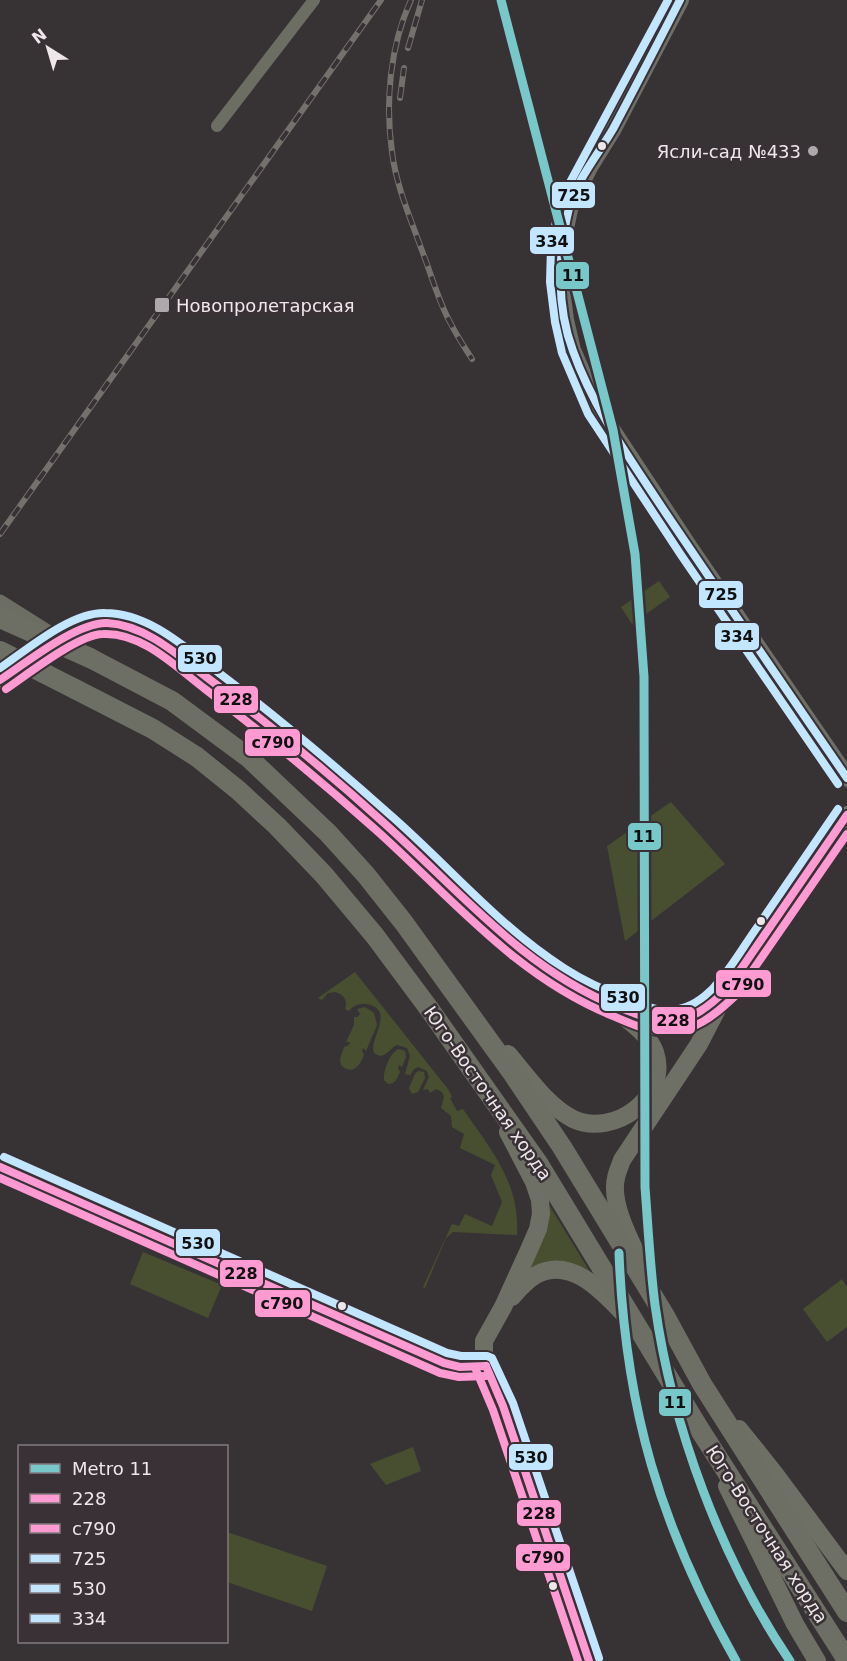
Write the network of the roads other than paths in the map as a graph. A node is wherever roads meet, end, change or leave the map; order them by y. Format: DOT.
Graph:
graph roads {
  1 [pos="314,0"];
  2 [pos="680,0"];
  3 [pos="218,126"];
  4 [pos="0,602"];
  5 [pos="0,618"];
  6 [pos="0,651"];
  7 [pos="90,658"];
  8 [pos="0,662"];
  9 [pos="0,680"];
  10 [pos="75,689"];
  11 [pos="847,778"];
  12 [pos="847,815"];
  13 [pos="728,988"];
  14 [pos="458,997"];
  15 [pos="609,1005"];
  16 [pos="482,1082"];
  17 [pos="0,1167"];
  18 [pos="502,1307"];
  19 [pos="665,1316"];
  20 [pos="640,1331"];
  21 [pos="486,1366"];
  22 [pos="702,1384"];
  23 [pos="700,1430"];
  24 [pos="847,1571"];
  25 [pos="847,1612"];
  26 [pos="847,1660"];
  27 [pos="589,1661"];
  28 [pos="817,1661"];
  1 -- 3 [label="street"];
  2 -- 11 [label="main road"];
  4 -- 7 [label="street, bridge"];
  5 -- 7 [label="main road, Юго-Восточная хорда, bridge"];
  6 -- 10 [label="main road, Юго-Восточная хорда, bridge"];
  7 -- 14 [label="main road, Юго-Восточная хорда"];
  8 -- 10 [label="street, bridge"];
  9 -- 15 [label="main road"];
  10 -- 16 [label="main road, Юго-Восточная хорда"];
  12 -- 13 [label="main road"];
  13 -- 15 [label="main road"];
  13 -- 19 [label="main road"];
  14 -- 15 [label="main road"];
  14 -- 19 [label="main road, Юго-Восточная хорда"];
  16 -- 18 [label="main road"];
  16 -- 20 [label="main road, Юго-Восточная хорда"];
  17 -- 21 [label="main road"];
  18 -- 20 [label="main road"];
  18 -- 21 [label="main road"];
  19 -- 22 [label="main road, Юго-Восточная хорда"];
  20 -- 23 [label="main road, Юго-Восточная хорда"];
  21 -- 27 [label="main road"];
  22 -- 24 [label="main road"];
  22 -- 25 [label="main road, Юго-Восточная хорда"];
  23 -- 26 [label="main road, Юго-Восточная хорда"];
  23 -- 28 [label="main road"];
}
